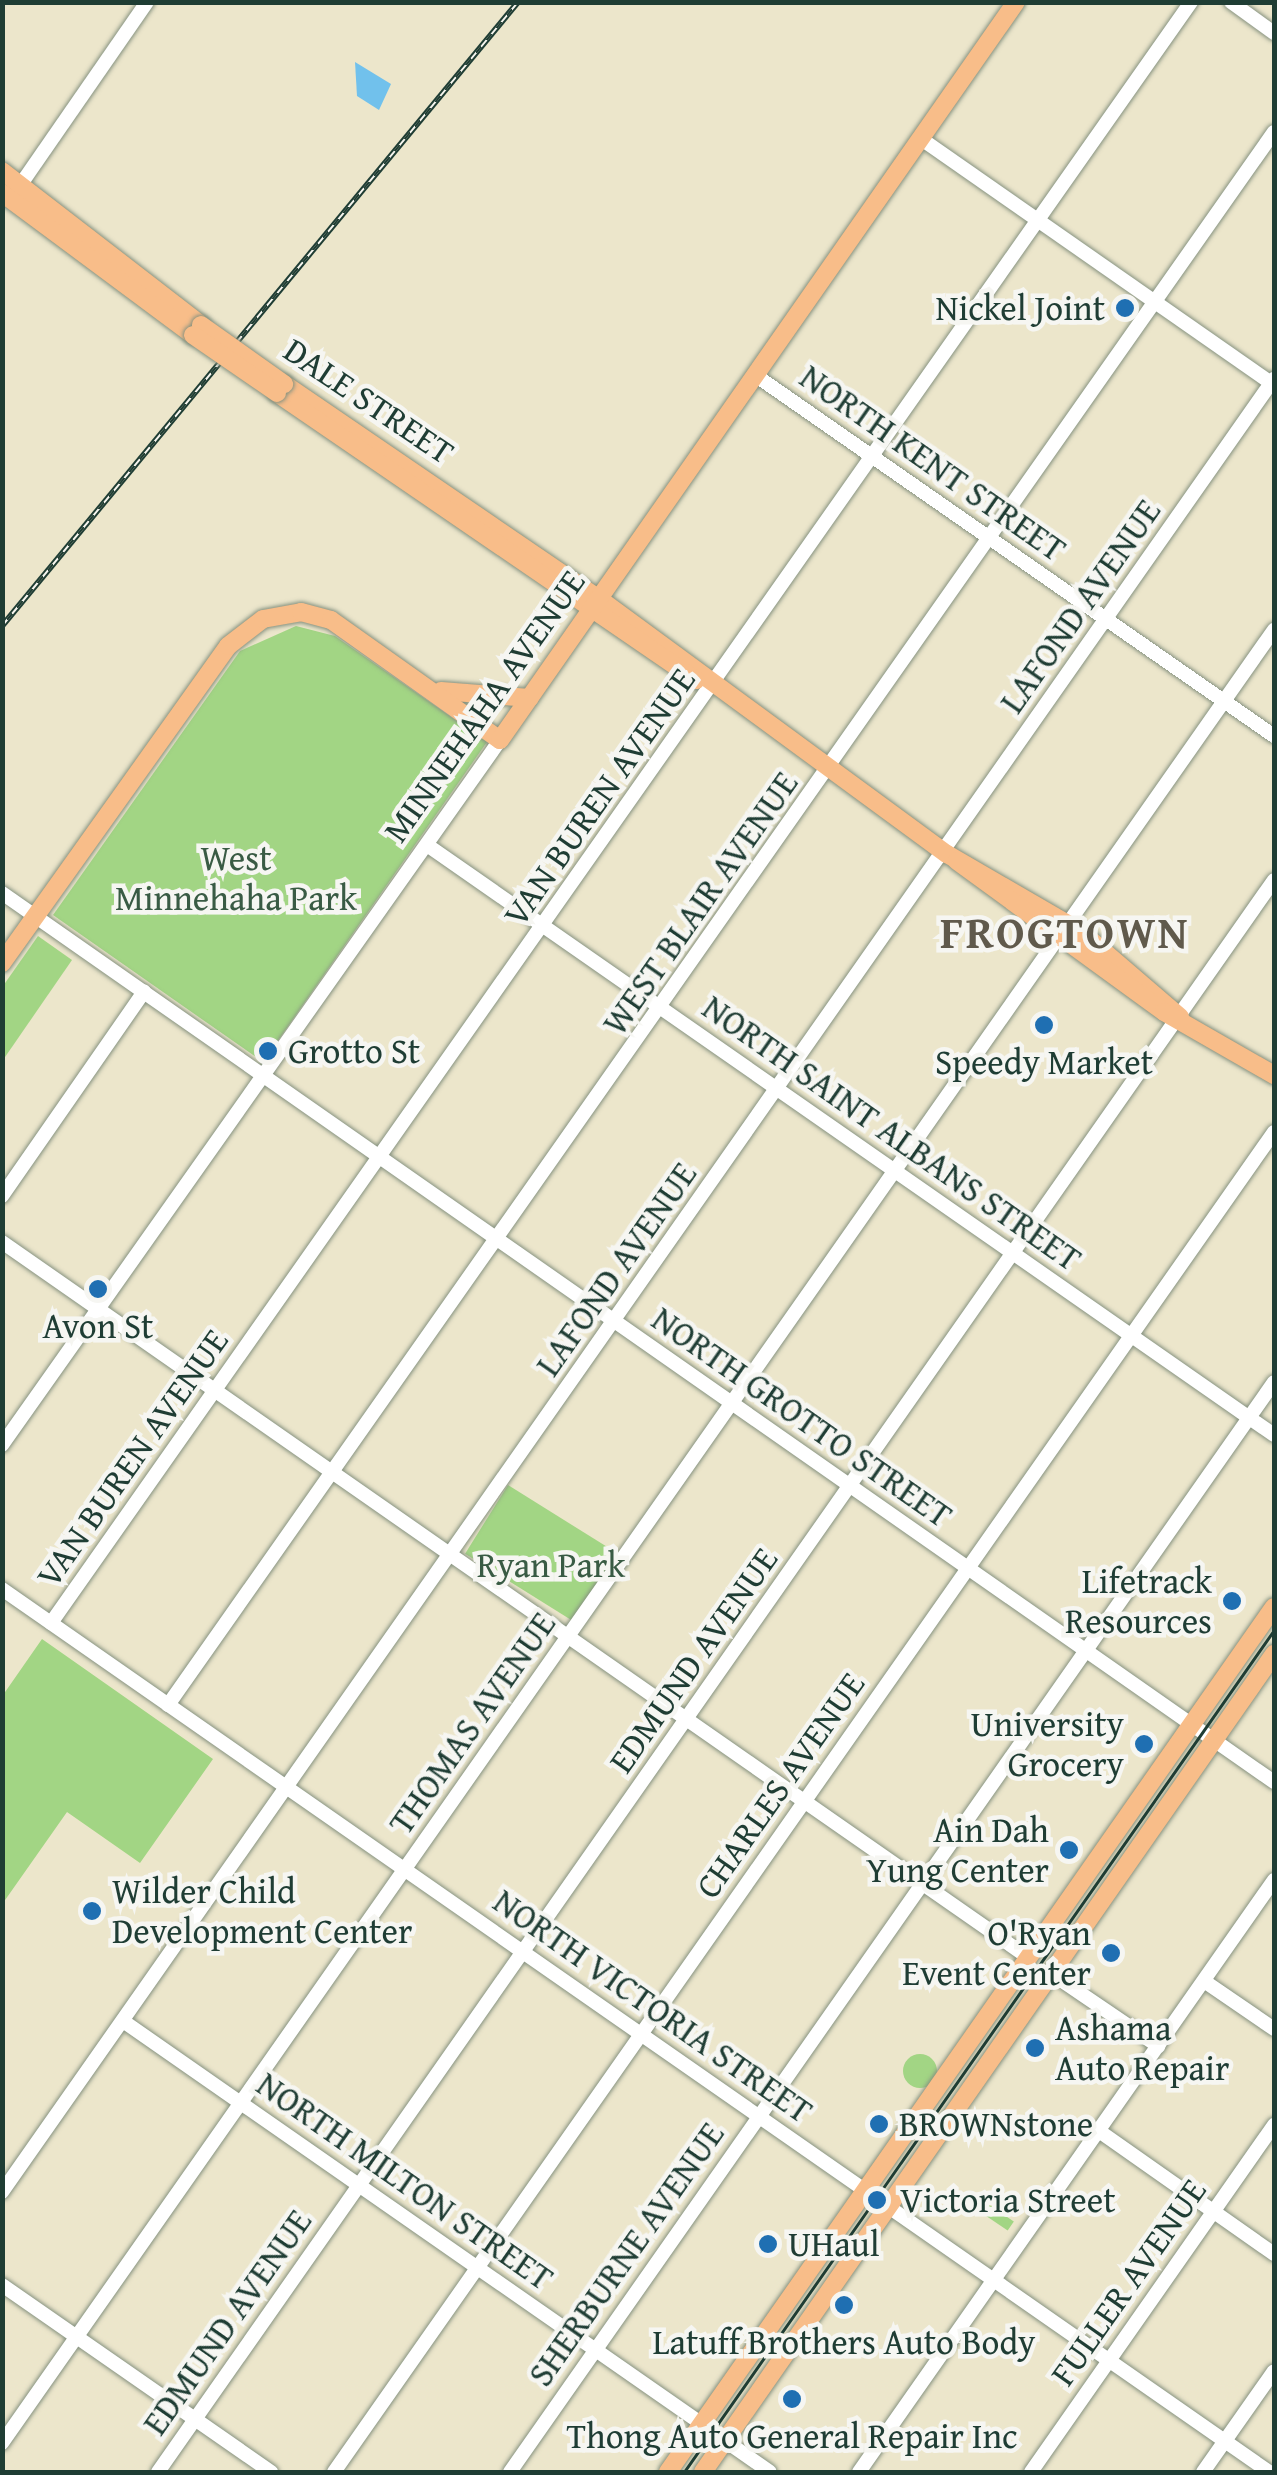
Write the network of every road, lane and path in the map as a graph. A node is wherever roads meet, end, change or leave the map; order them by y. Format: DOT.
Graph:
graph roads {
  1 [pos="147,2"];
  2 [pos="1016,2"];
  3 [pos="1191,2"];
  4 [pos="1230,2"];
  5 [pos="1274,33"];
  6 [pos="1274,132"];
  7 [pos="920,138"];
  8 [pos="2,171"];
  9 [pos="21,184"];
  10 [pos="2,193"];
  11 [pos="1037,220"];
  12 [pos="1154,302"];
  13 [pos="197,330"];
  14 [pos="755,375"];
  15 [pos="1274,382"];
  16 [pos="872,456"];
  17 [pos="989,538"];
  18 [pos="594,605"];
  19 [pos="1106,620"];
  20 [pos="1274,630"];
  21 [pos="427,686"];
  22 [pos="706,686"];
  23 [pos="530,698"];
  24 [pos="1224,702"];
  25 [pos="1274,736"];
  26 [pos="500,740"];
  27 [pos="829,772"];
  28 [pos="427,845"];
  29 [pos="952,857"];
  30 [pos="1274,880"];
  31 [pos="2,893"];
  32 [pos="36,916"];
  33 [pos="545,928"];
  34 [pos="1065,932"];
  35 [pos="2,963"];
  36 [pos="144,992"];
  37 [pos="661,1009"];
  38 [pos="1180,1017"];
  39 [pos="1252,1067"];
  40 [pos="1274,1074"];
  41 [pos="264,1077"];
  42 [pos="1274,1089"];
  43 [pos="779,1091"];
  44 [pos="1274,1132"];
  45 [pos="381,1159"];
  46 [pos="896,1172"];
  47 [pos="2,1196"];
  48 [pos="499,1241"];
  49 [pos="2,1242"];
  50 [pos="1014,1254"];
  51 [pos="98,1309"];
  52 [pos="615,1324"];
  53 [pos="1132,1336"];
  54 [pos="1274,1382"];
  55 [pos="216,1392"];
  56 [pos="733,1404"];
  57 [pos="1250,1418"];
  58 [pos="1274,1435"];
  59 [pos="2,1446"];
  60 [pos="334,1474"];
  61 [pos="851,1487"];
  62 [pos="451,1555"];
  63 [pos="968,1568"];
  64 [pos="2,1589"];
  65 [pos="1274,1608"];
  66 [pos="52,1623"];
  67 [pos="569,1637"];
  68 [pos="1086,1651"];
  69 [pos="1274,1654"];
  70 [pos="168,1705"];
  71 [pos="688,1719"];
  72 [pos="1193,1725"];
  73 [pos="1218,1742"];
  74 [pos="1274,1782"];
  75 [pos="286,1788"];
  76 [pos="805,1802"];
  77 [pos="405,1871"];
  78 [pos="1274,1880"];
  79 [pos="923,1884"];
  80 [pos="524,1953"];
  81 [pos="1030,1958"];
  82 [pos="1055,1976"];
  83 [pos="1204,1981"];
  84 [pos="124,2021"];
  85 [pos="1274,2029"];
  86 [pos="642,2035"];
  87 [pos="1158,2046"];
  88 [pos="241,2103"];
  89 [pos="760,2117"];
  90 [pos="1274,2125"];
  91 [pos="1099,2132"];
  92 [pos="360,2186"];
  93 [pos="865,2191"];
  94 [pos="2,2192"];
  95 [pos="892,2209"];
  96 [pos="1214,2211"];
  97 [pos="1274,2254"];
  98 [pos="477,2268"];
  99 [pos="994,2281"];
  100 [pos="2,2286"];
  101 [pos="77,2337"];
  102 [pos="595,2350"];
  103 [pos="1109,2361"];
  104 [pos="1274,2371"];
  105 [pos="196,2420"];
  106 [pos="702,2424"];
  107 [pos="727,2442"];
  108 [pos="1225,2442"];
  109 [pos="2,2443"];
  110 [pos="158,2472"];
  111 [pos="271,2472"];
  112 [pos="334,2472"];
  113 [pos="510,2472"];
  114 [pos="668,2472"];
  115 [pos="703,2472"];
  116 [pos="770,2472"];
  117 [pos="859,2472"];
  118 [pos="1031,2472"];
  119 [pos="1203,2472"];
  120 [pos="1269,2472"];
  1 -- 9 [label="street"];
  2 -- 7 [label="main road, MINNEHAHA AVENUE"];
  3 -- 11 [label="street, VAN BUREN AVENUE"];
  4 -- 5 [label="street"];
  6 -- 12 [label="street, WEST BLAIR AVENUE"];
  7 -- 11 [label="street"];
  7 -- 14 [label="main road, MINNEHAHA AVENUE"];
  8 -- 9 [label="main road, DALE STREET"];
  9 -- 13 [label="main road, DALE STREET"];
  10 -- 13 [label="main road, DALE STREET"];
  11 -- 12 [label="street"];
  11 -- 16 [label="street, VAN BUREN AVENUE"];
  12 -- 15 [label="street"];
  12 -- 17 [label="street, WEST BLAIR AVENUE"];
  13 -- 18 [label="main road, DALE STREET, bridge"];
  14 -- 16 [label="street, NORTH KENT STREET"];
  14 -- 18 [label="main road, MINNEHAHA AVENUE"];
  15 -- 19 [label="street, LAFOND AVENUE"];
  16 -- 17 [label="street, NORTH KENT STREET"];
  16 -- 22 [label="street, VAN BUREN AVENUE"];
  17 -- 19 [label="street, NORTH KENT STREET"];
  17 -- 27 [label="street, WEST BLAIR AVENUE"];
  18 -- 22 [label="main road, DALE STREET"];
  18 -- 23 [label="main road, MINNEHAHA AVENUE"];
  19 -- 24 [label="street, NORTH KENT STREET"];
  19 -- 29 [label="street, LAFOND AVENUE"];
  20 -- 24 [label="street, THOMAS AVENUE"];
  21 -- 23 [label="main road"];
  21 -- 26 [label="main road"];
  21 -- 32 [label="main road"];
  22 -- 27 [label="main road, DALE STREET"];
  22 -- 33 [label="street, VAN BUREN AVENUE"];
  23 -- 26 [label="main road, MINNEHAHA AVENUE"];
  24 -- 25 [label="street, NORTH KENT STREET"];
  24 -- 34 [label="street, THOMAS AVENUE"];
  26 -- 28 [label="street, MINNEHAHA AVENUE"];
  27 -- 29 [label="main road, DALE STREET"];
  27 -- 37 [label="street, WEST BLAIR AVENUE"];
  28 -- 33 [label="street, NORTH SAINT ALBANS STREET"];
  28 -- 41 [label="street, MINNEHAHA AVENUE"];
  29 -- 34 [label="main road, DALE STREET"];
  29 -- 43 [label="street, LAFOND AVENUE"];
  30 -- 38 [label="street, EDMUND AVENUE"];
  31 -- 32 [label="street, NORTH GROTTO STREET"];
  32 -- 35 [label="main road"];
  32 -- 36 [label="street, NORTH GROTTO STREET"];
  33 -- 37 [label="street, NORTH SAINT ALBANS STREET"];
  33 -- 45 [label="street, VAN BUREN AVENUE"];
  34 -- 38 [label="main road, DALE STREET"];
  34 -- 46 [label="street, THOMAS AVENUE"];
  36 -- 41 [label="street, NORTH GROTTO STREET"];
  36 -- 47 [label="street"];
  37 -- 43 [label="street, NORTH SAINT ALBANS STREET"];
  37 -- 48 [label="street, WEST BLAIR AVENUE"];
  38 -- 39 [label="main road, DALE STREET"];
  38 -- 50 [label="street, EDMUND AVENUE"];
  39 -- 40 [label="main road, DALE STREET"];
  39 -- 42 [label="main road, DALE STREET"];
  41 -- 45 [label="street, NORTH GROTTO STREET"];
  41 -- 51 [label="street, MINNEHAHA AVENUE"];
  43 -- 46 [label="street, NORTH SAINT ALBANS STREET"];
  43 -- 52 [label="street, LAFOND AVENUE"];
  44 -- 53 [label="street, CHARLES AVENUE"];
  45 -- 48 [label="street, NORTH GROTTO STREET"];
  45 -- 55 [label="street, VAN BUREN AVENUE"];
  46 -- 50 [label="street, NORTH SAINT ALBANS STREET"];
  46 -- 56 [label="street, THOMAS AVENUE"];
  48 -- 52 [label="street, NORTH GROTTO STREET"];
  48 -- 60 [label="street, WEST BLAIR AVENUE"];
  49 -- 51 [label="street"];
  50 -- 53 [label="street, NORTH SAINT ALBANS STREET"];
  50 -- 61 [label="street, EDMUND AVENUE"];
  51 -- 55 [label="street"];
  51 -- 59 [label="street, MINNEHAHA AVENUE"];
  52 -- 56 [label="street, NORTH GROTTO STREET"];
  52 -- 62 [label="street, LAFOND AVENUE"];
  53 -- 57 [label="street, NORTH SAINT ALBANS STREET"];
  53 -- 63 [label="street, CHARLES AVENUE"];
  54 -- 57 [label="street, SHERBURNE AVENUE"];
  55 -- 60 [label="street"];
  55 -- 66 [label="street, VAN BUREN AVENUE"];
  56 -- 61 [label="street, NORTH GROTTO STREET"];
  56 -- 67 [label="street, THOMAS AVENUE"];
  57 -- 58 [label="street, NORTH SAINT ALBANS STREET"];
  57 -- 68 [label="street, SHERBURNE AVENUE"];
  60 -- 62 [label="street"];
  60 -- 70 [label="street, WEST BLAIR AVENUE"];
  61 -- 63 [label="street, NORTH GROTTO STREET"];
  61 -- 71 [label="street, EDMUND AVENUE"];
  62 -- 67 [label="street"];
  62 -- 75 [label="street, LAFOND AVENUE"];
  63 -- 68 [label="street, NORTH GROTTO STREET"];
  63 -- 76 [label="street, CHARLES AVENUE"];
  64 -- 66 [label="street, NORTH VICTORIA STREET"];
  65 -- 72 [label="main road"];
  66 -- 70 [label="street, NORTH VICTORIA STREET"];
  67 -- 71 [label="street"];
  67 -- 77 [label="street, THOMAS AVENUE"];
  68 -- 72 [label="street, NORTH GROTTO STREET"];
  68 -- 79 [label="street, SHERBURNE AVENUE"];
  69 -- 73 [label="main road"];
  70 -- 75 [label="street, NORTH VICTORIA STREET"];
  71 -- 76 [label="street"];
  71 -- 80 [label="street, EDMUND AVENUE"];
  72 -- 73 [label="street, NORTH GROTTO STREET"];
  72 -- 81 [label="main road"];
  73 -- 74 [label="street, NORTH GROTTO STREET"];
  73 -- 82 [label="main road"];
  75 -- 77 [label="street, NORTH VICTORIA STREET"];
  75 -- 84 [label="street, LAFOND AVENUE"];
  76 -- 79 [label="street"];
  76 -- 86 [label="street, CHARLES AVENUE"];
  77 -- 80 [label="street, NORTH VICTORIA STREET"];
  77 -- 88 [label="street, THOMAS AVENUE"];
  78 -- 83 [label="street"];
  79 -- 81 [label="street"];
  79 -- 89 [label="street, SHERBURNE AVENUE"];
  80 -- 86 [label="street, NORTH VICTORIA STREET"];
  80 -- 92 [label="street, EDMUND AVENUE"];
  81 -- 93 [label="main road"];
  82 -- 87 [label="street"];
  82 -- 95 [label="main road"];
  83 -- 85 [label="street"];
  83 -- 87 [label="street"];
  84 -- 88 [label="street, NORTH MILTON STREET"];
  84 -- 94 [label="street, LAFOND AVENUE"];
  86 -- 89 [label="street, NORTH VICTORIA STREET"];
  86 -- 98 [label="street, CHARLES AVENUE"];
  87 -- 91 [label="street"];
  88 -- 92 [label="street, NORTH MILTON STREET"];
  88 -- 101 [label="street, THOMAS AVENUE"];
  89 -- 93 [label="street, NORTH VICTORIA STREET"];
  89 -- 102 [label="street, SHERBURNE AVENUE"];
  90 -- 96 [label="street, FULLER AVENUE"];
  91 -- 96 [label="street"];
  91 -- 99 [label="street"];
  92 -- 98 [label="street, NORTH MILTON STREET"];
  92 -- 105 [label="street, EDMUND AVENUE"];
  93 -- 95 [label="street, NORTH VICTORIA STREET"];
  93 -- 106 [label="main road"];
  95 -- 99 [label="street, NORTH VICTORIA STREET"];
  95 -- 107 [label="main road"];
  96 -- 97 [label="street"];
  96 -- 103 [label="street, FULLER AVENUE"];
  98 -- 102 [label="street, NORTH MILTON STREET"];
  98 -- 112 [label="street, CHARLES AVENUE"];
  99 -- 103 [label="street, NORTH VICTORIA STREET"];
  99 -- 117 [label="street"];
  100 -- 101 [label="street"];
  101 -- 105 [label="street"];
  101 -- 109 [label="street, THOMAS AVENUE"];
  102 -- 106 [label="street, NORTH MILTON STREET"];
  102 -- 113 [label="street, SHERBURNE AVENUE"];
  103 -- 108 [label="street, NORTH VICTORIA STREET"];
  103 -- 118 [label="street, FULLER AVENUE"];
  104 -- 108 [label="street"];
  105 -- 110 [label="street, EDMUND AVENUE"];
  105 -- 111 [label="street"];
  106 -- 114 [label="main road"];
  107 -- 115 [label="main road"];
  107 -- 116 [label="street"];
  108 -- 119 [label="street"];
  108 -- 120 [label="street, NORTH VICTORIA STREET"];
}
